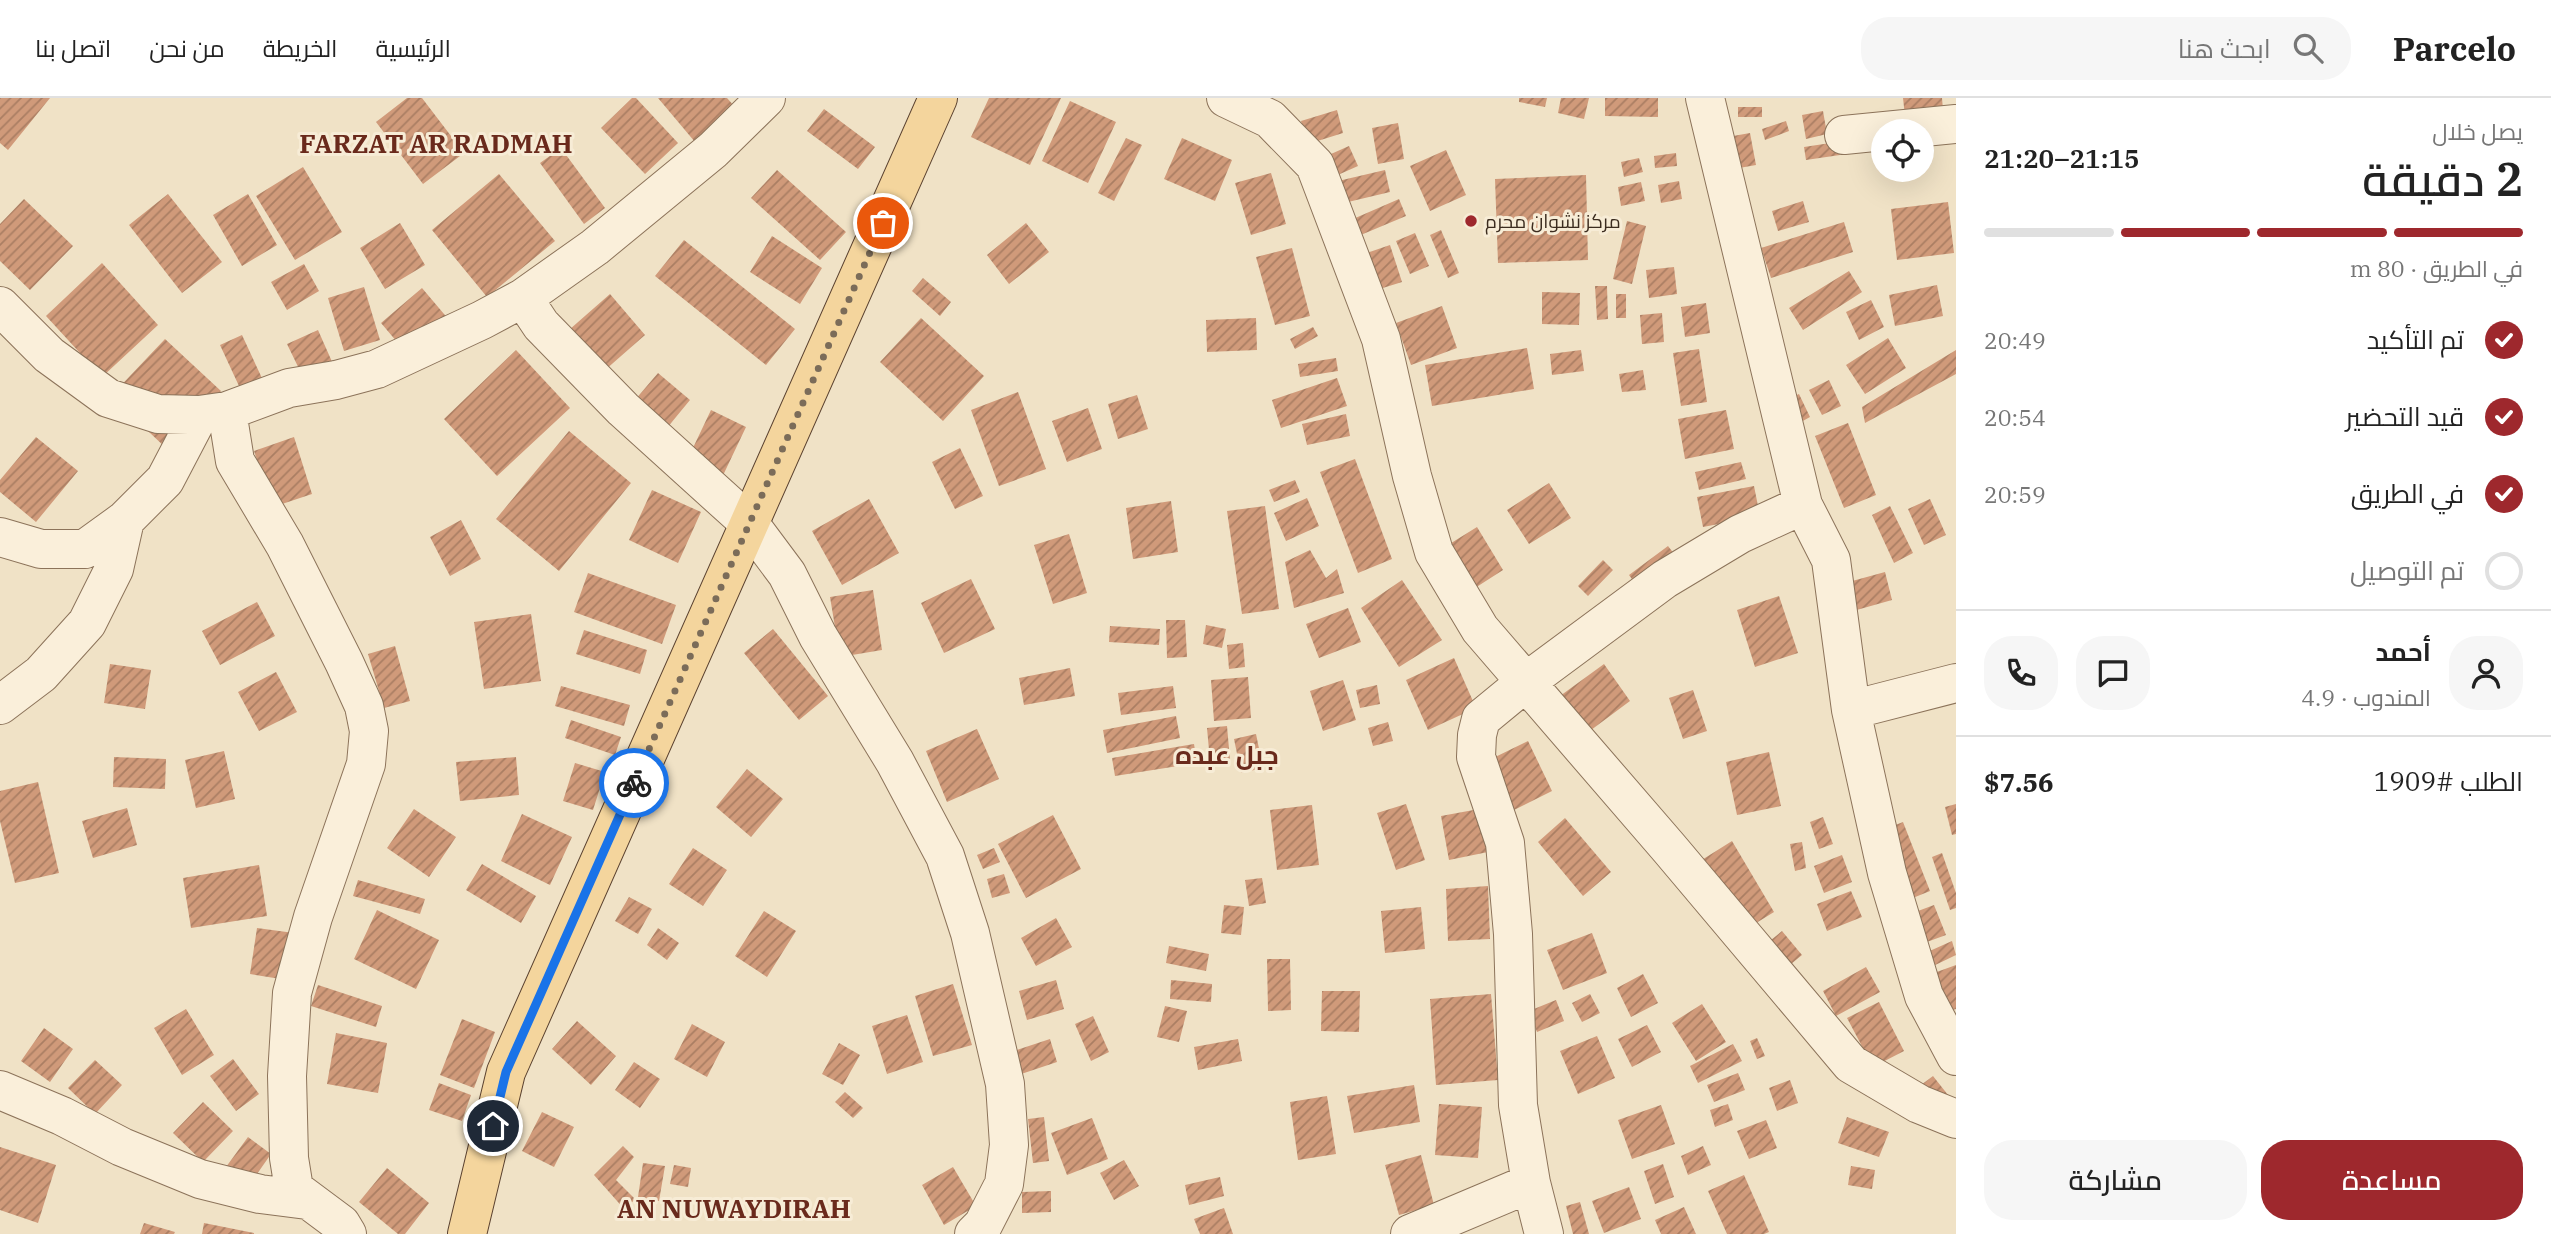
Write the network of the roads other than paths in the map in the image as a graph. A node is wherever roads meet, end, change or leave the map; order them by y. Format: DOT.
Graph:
graph roads {
  1 [pos="766,98"];
  2 [pos="938,98"];
  3 [pos="1226,98"];
  4 [pos="1705,98"];
  5 [pos="1956,124"];
  6 [pos="1844,135"];
  7 [pos="523,298"];
  8 [pos="0,306"];
  9 [pos="213,413"];
  10 [pos="1803,505"];
  11 [pos="125,520"];
  12 [pos="750,523"];
  13 [pos="0,537"];
  14 [pos="1526,682"];
  15 [pos="1956,682"];
  16 [pos="0,705"];
  17 [pos="1851,710"];
  18 [pos="1956,1056"];
  19 [pos="0,1090"];
  20 [pos="1956,1119"];
  21 [pos="1531,1184"];
  22 [pos="307,1200"];
  23 [pos="347,1234"];
  24 [pos="467,1234"];
  25 [pos="974,1234"];
  26 [pos="1410,1234"];
  27 [pos="1544,1234"];
  1 -- 7 [label="street"];
  2 -- 12 [label="main road"];
  3 -- 14 [label="street"];
  4 -- 10 [label="street"];
  5 -- 6 [label="street"];
  7 -- 9 [label="street"];
  7 -- 12 [label="street"];
  8 -- 9 [label="street"];
  9 -- 11 [label="street"];
  9 -- 22 [label="street"];
  10 -- 14 [label="street"];
  10 -- 17 [label="street"];
  11 -- 13 [label="street"];
  11 -- 16 [label="street"];
  12 -- 24 [label="main road"];
  12 -- 25 [label="street"];
  14 -- 20 [label="street"];
  14 -- 21 [label="street"];
  15 -- 17 [label="street"];
  17 -- 18 [label="street"];
  19 -- 22 [label="street"];
  21 -- 26 [label="street"];
  21 -- 27 [label="street"];
  22 -- 23 [label="street"];
}
